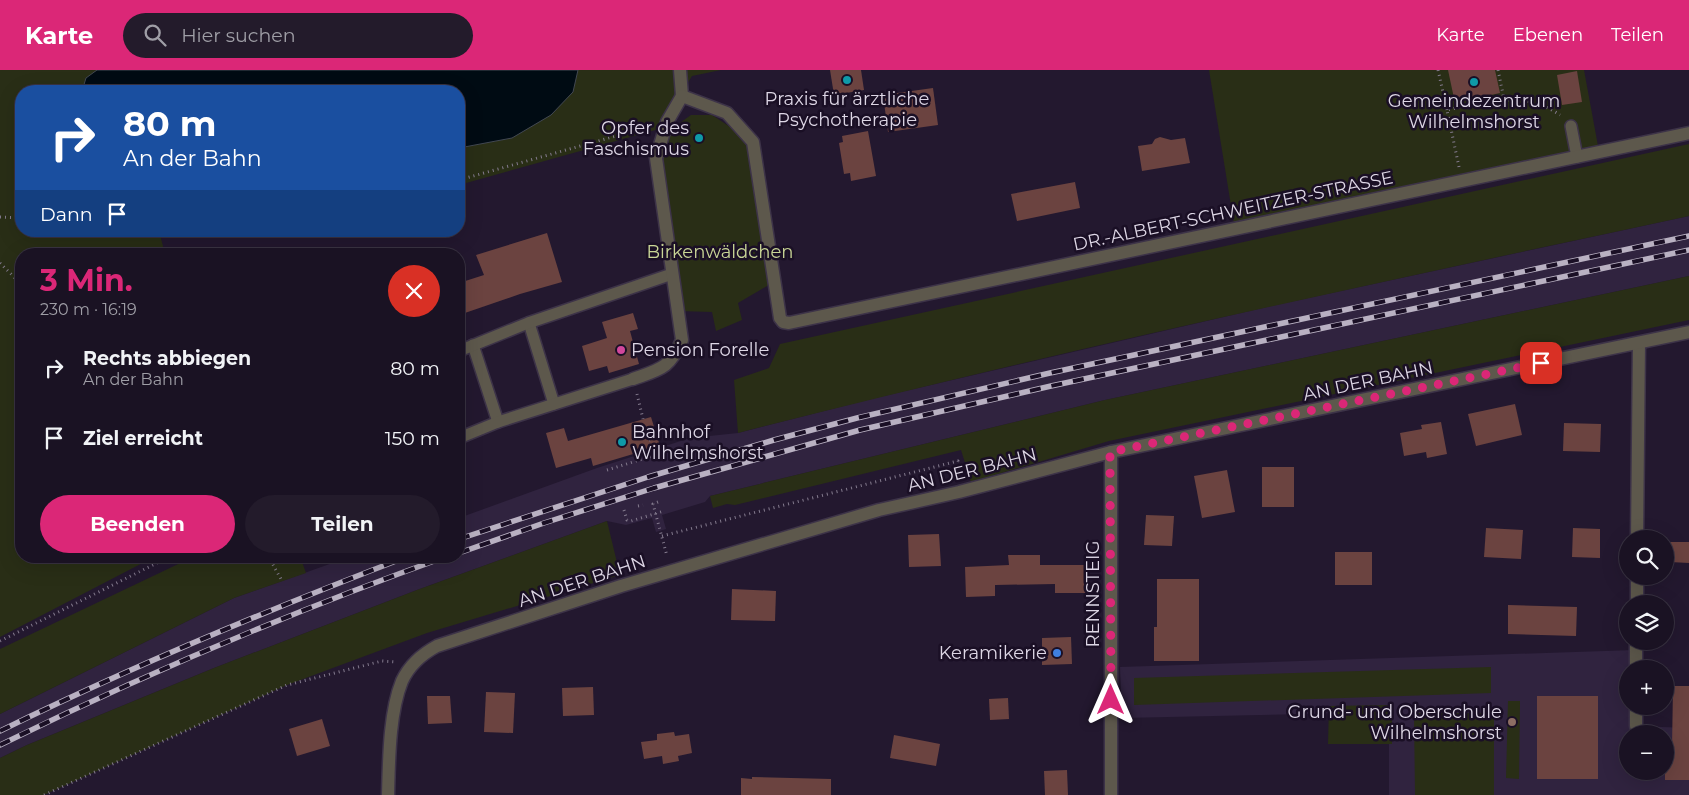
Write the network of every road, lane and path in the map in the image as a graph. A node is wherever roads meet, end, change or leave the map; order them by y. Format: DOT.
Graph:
graph roads {
  1 [pos="1438,70"];
  2 [pos="1498,70"];
  3 [pos="681,74"];
  4 [pos="682,96"];
  5 [pos="1504,99"];
  6 [pos="1447,110"];
  7 [pos="667,122"];
  8 [pos="1571,126"];
  9 [pos="1689,133"];
  10 [pos="1577,157"];
  11 [pos="465,178"];
  12 [pos="1462,181"];
  13 [pos="0,216"];
  14 [pos="15,217"];
  15 [pos="0,263"];
  16 [pos="672,274"];
  17 [pos="15,278"];
  18 [pos="529,323"];
  19 [pos="1689,332"];
  20 [pos="1639,343"];
  21 [pos="473,345"];
  22 [pos="465,348"];
  23 [pos="633,379"];
  24 [pos="554,404"];
  25 [pos="643,419"];
  26 [pos="498,422"];
  27 [pos="672,433"];
  28 [pos="465,436"];
  29 [pos="649,440"];
  30 [pos="1110,452"];
  31 [pos="659,454"];
  32 [pos="607,470"];
  33 [pos="966,490"];
  34 [pos="658,502"];
  35 [pos="643,505"];
  36 [pos="638,506"];
  37 [pos="624,510"];
  38 [pos="664,511"];
  39 [pos="656,513"];
  40 [pos="1637,530"];
  41 [pos="157,563"];
  42 [pos="272,563"];
  43 [pos="281,579"];
  44 [pos="0,641"];
  45 [pos="382,661"];
  46 [pos="44,795"];
  47 [pos="388,795"];
  48 [pos="1111,795"];
  1 -- 6 [label="path"];
  2 -- 5 [label="path"];
  3 -- 4 [label="street"];
  4 -- 7 [label="street"];
  4 -- 12 [label="street, DR.-ALBERT-SCHWEITZER-STRASSE"];
  5 -- 6 [label="path"];
  5 -- 8 [label="path"];
  6 -- 12 [label="path"];
  7 -- 11 [label="path"];
  7 -- 16 [label="street"];
  8 -- 10 [label="lane"];
  9 -- 10 [label="street, DR.-ALBERT-SCHWEITZER-STRASSE"];
  10 -- 12 [label="street, DR.-ALBERT-SCHWEITZER-STRASSE"];
  13 -- 14 [label="path"];
  15 -- 17 [label="path"];
  16 -- 18 [label="lane"];
  16 -- 23 [label="street"];
  18 -- 21 [label="lane"];
  18 -- 24 [label="lane"];
  19 -- 20 [label="street, AN DER BAHN"];
  20 -- 30 [label="street, AN DER BAHN"];
  20 -- 40 [label="street"];
  21 -- 22 [label="lane"];
  21 -- 26 [label="lane"];
  23 -- 24 [label="lane"];
  23 -- 25 [label="path"];
  24 -- 26 [label="lane"];
  26 -- 28 [label="lane"];
  27 -- 29 [label="path"];
  30 -- 33 [label="street, AN DER BAHN"];
  30 -- 48 [label="street, RENNSTEIG"];
  31 -- 32 [label="path"];
  33 -- 39 [label="path"];
  33 -- 47 [label="street, AN DER BAHN"];
  34 -- 39 [label="path"];
  35 -- 36 [label="path"];
  37 -- 39 [label="path"];
  38 -- 39 [label="path"];
  41 -- 44 [label="path"];
  42 -- 43 [label="path"];
  45 -- 46 [label="path"];
}
